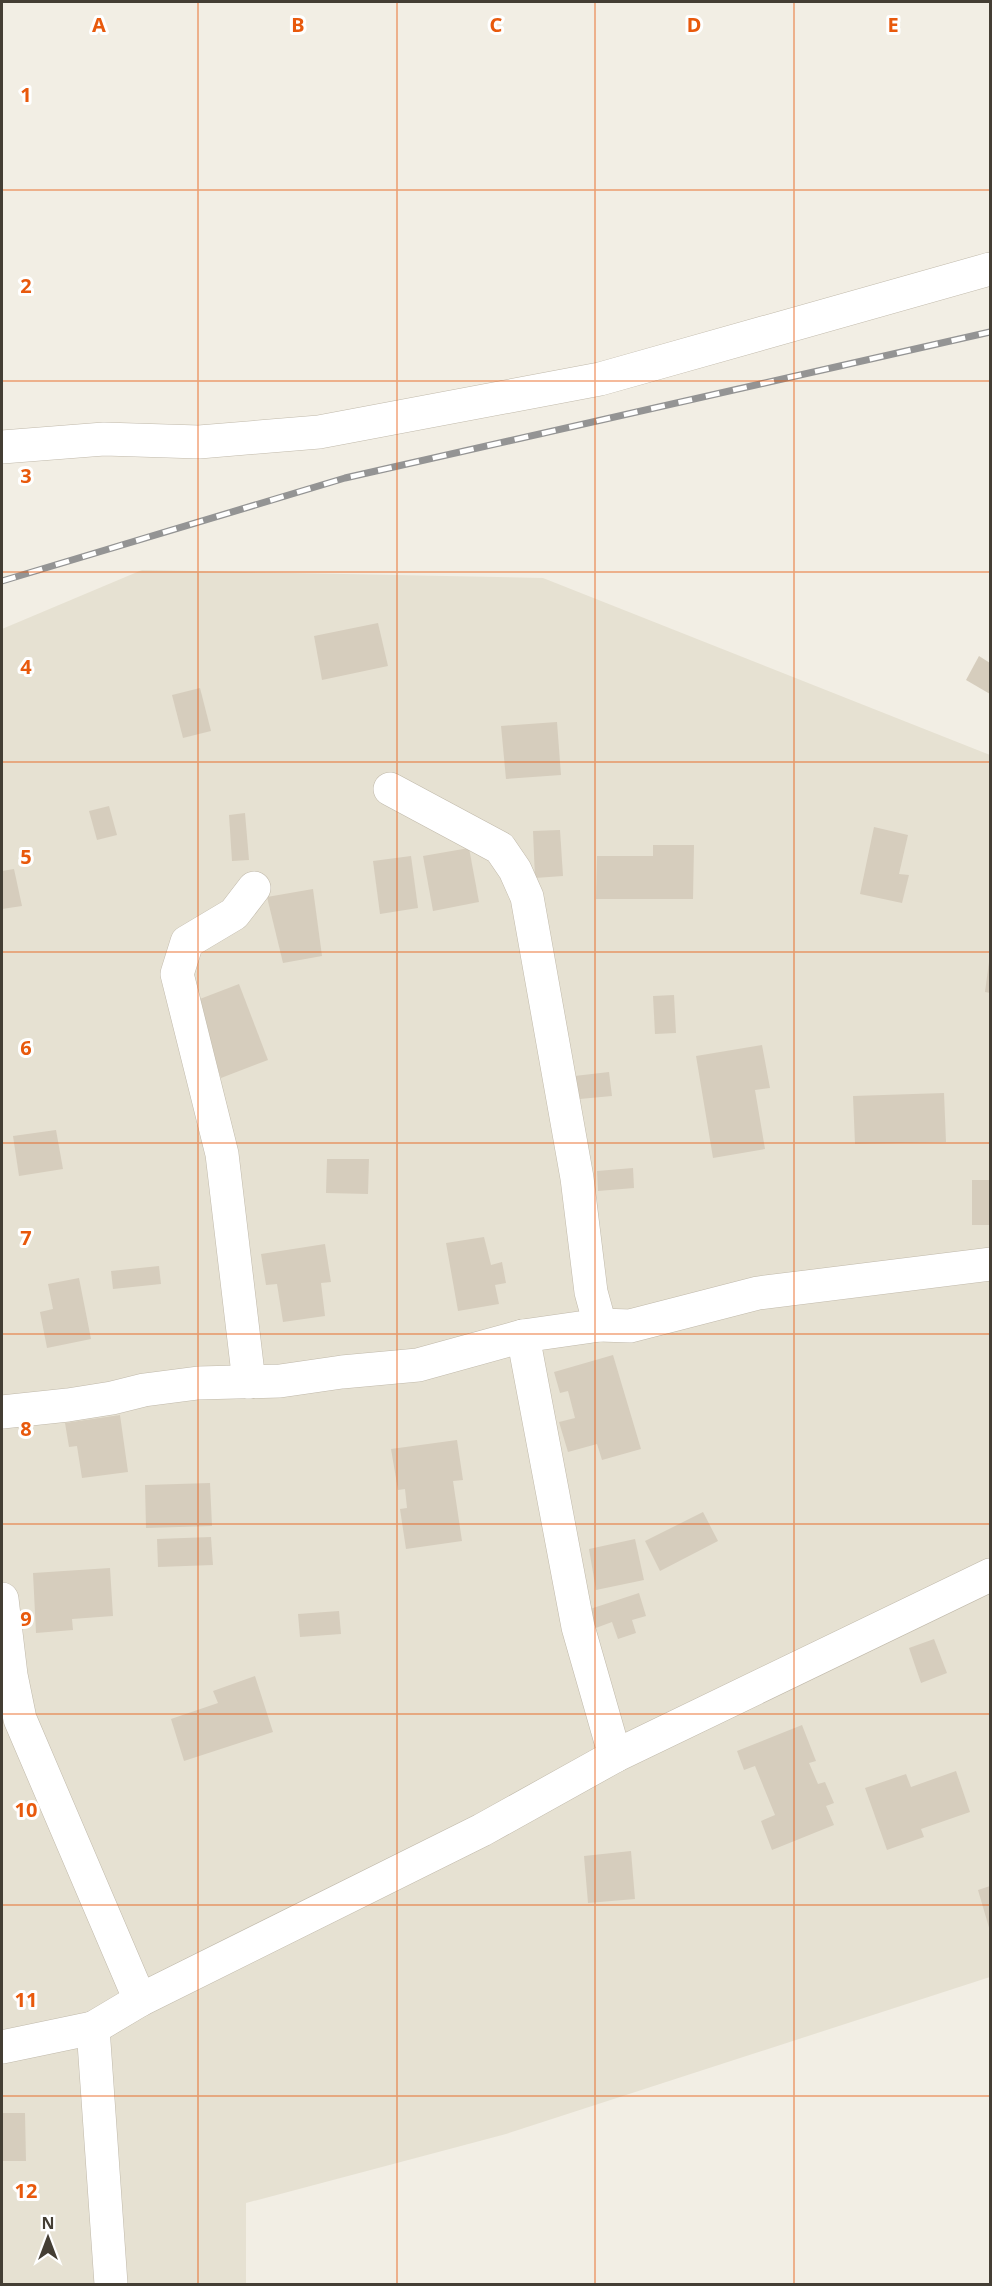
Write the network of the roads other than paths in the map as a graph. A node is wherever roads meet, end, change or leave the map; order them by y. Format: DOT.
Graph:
graph roads {
  1 [pos="990,268"];
  2 [pos="2,447"];
  3 [pos="390,789"];
  4 [pos="254,888"];
  5 [pos="990,1264"];
  6 [pos="600,1325"];
  7 [pos="523,1336"];
  8 [pos="249,1382"];
  9 [pos="2,1412"];
  10 [pos="990,1575"];
  11 [pos="2,1599"];
  12 [pos="615,1756"];
  13 [pos="140,2000"];
  14 [pos="93,2028"];
  15 [pos="2,2046"];
  16 [pos="111,2284"];
  1 -- 2 [label="street"];
  3 -- 6 [label="street"];
  4 -- 8 [label="street"];
  5 -- 6 [label="street"];
  6 -- 7 [label="street"];
  7 -- 8 [label="street"];
  7 -- 12 [label="street"];
  8 -- 9 [label="street"];
  10 -- 12 [label="street"];
  11 -- 13 [label="street"];
  12 -- 13 [label="street"];
  13 -- 14 [label="street"];
  14 -- 15 [label="street"];
  14 -- 16 [label="street"];
}
